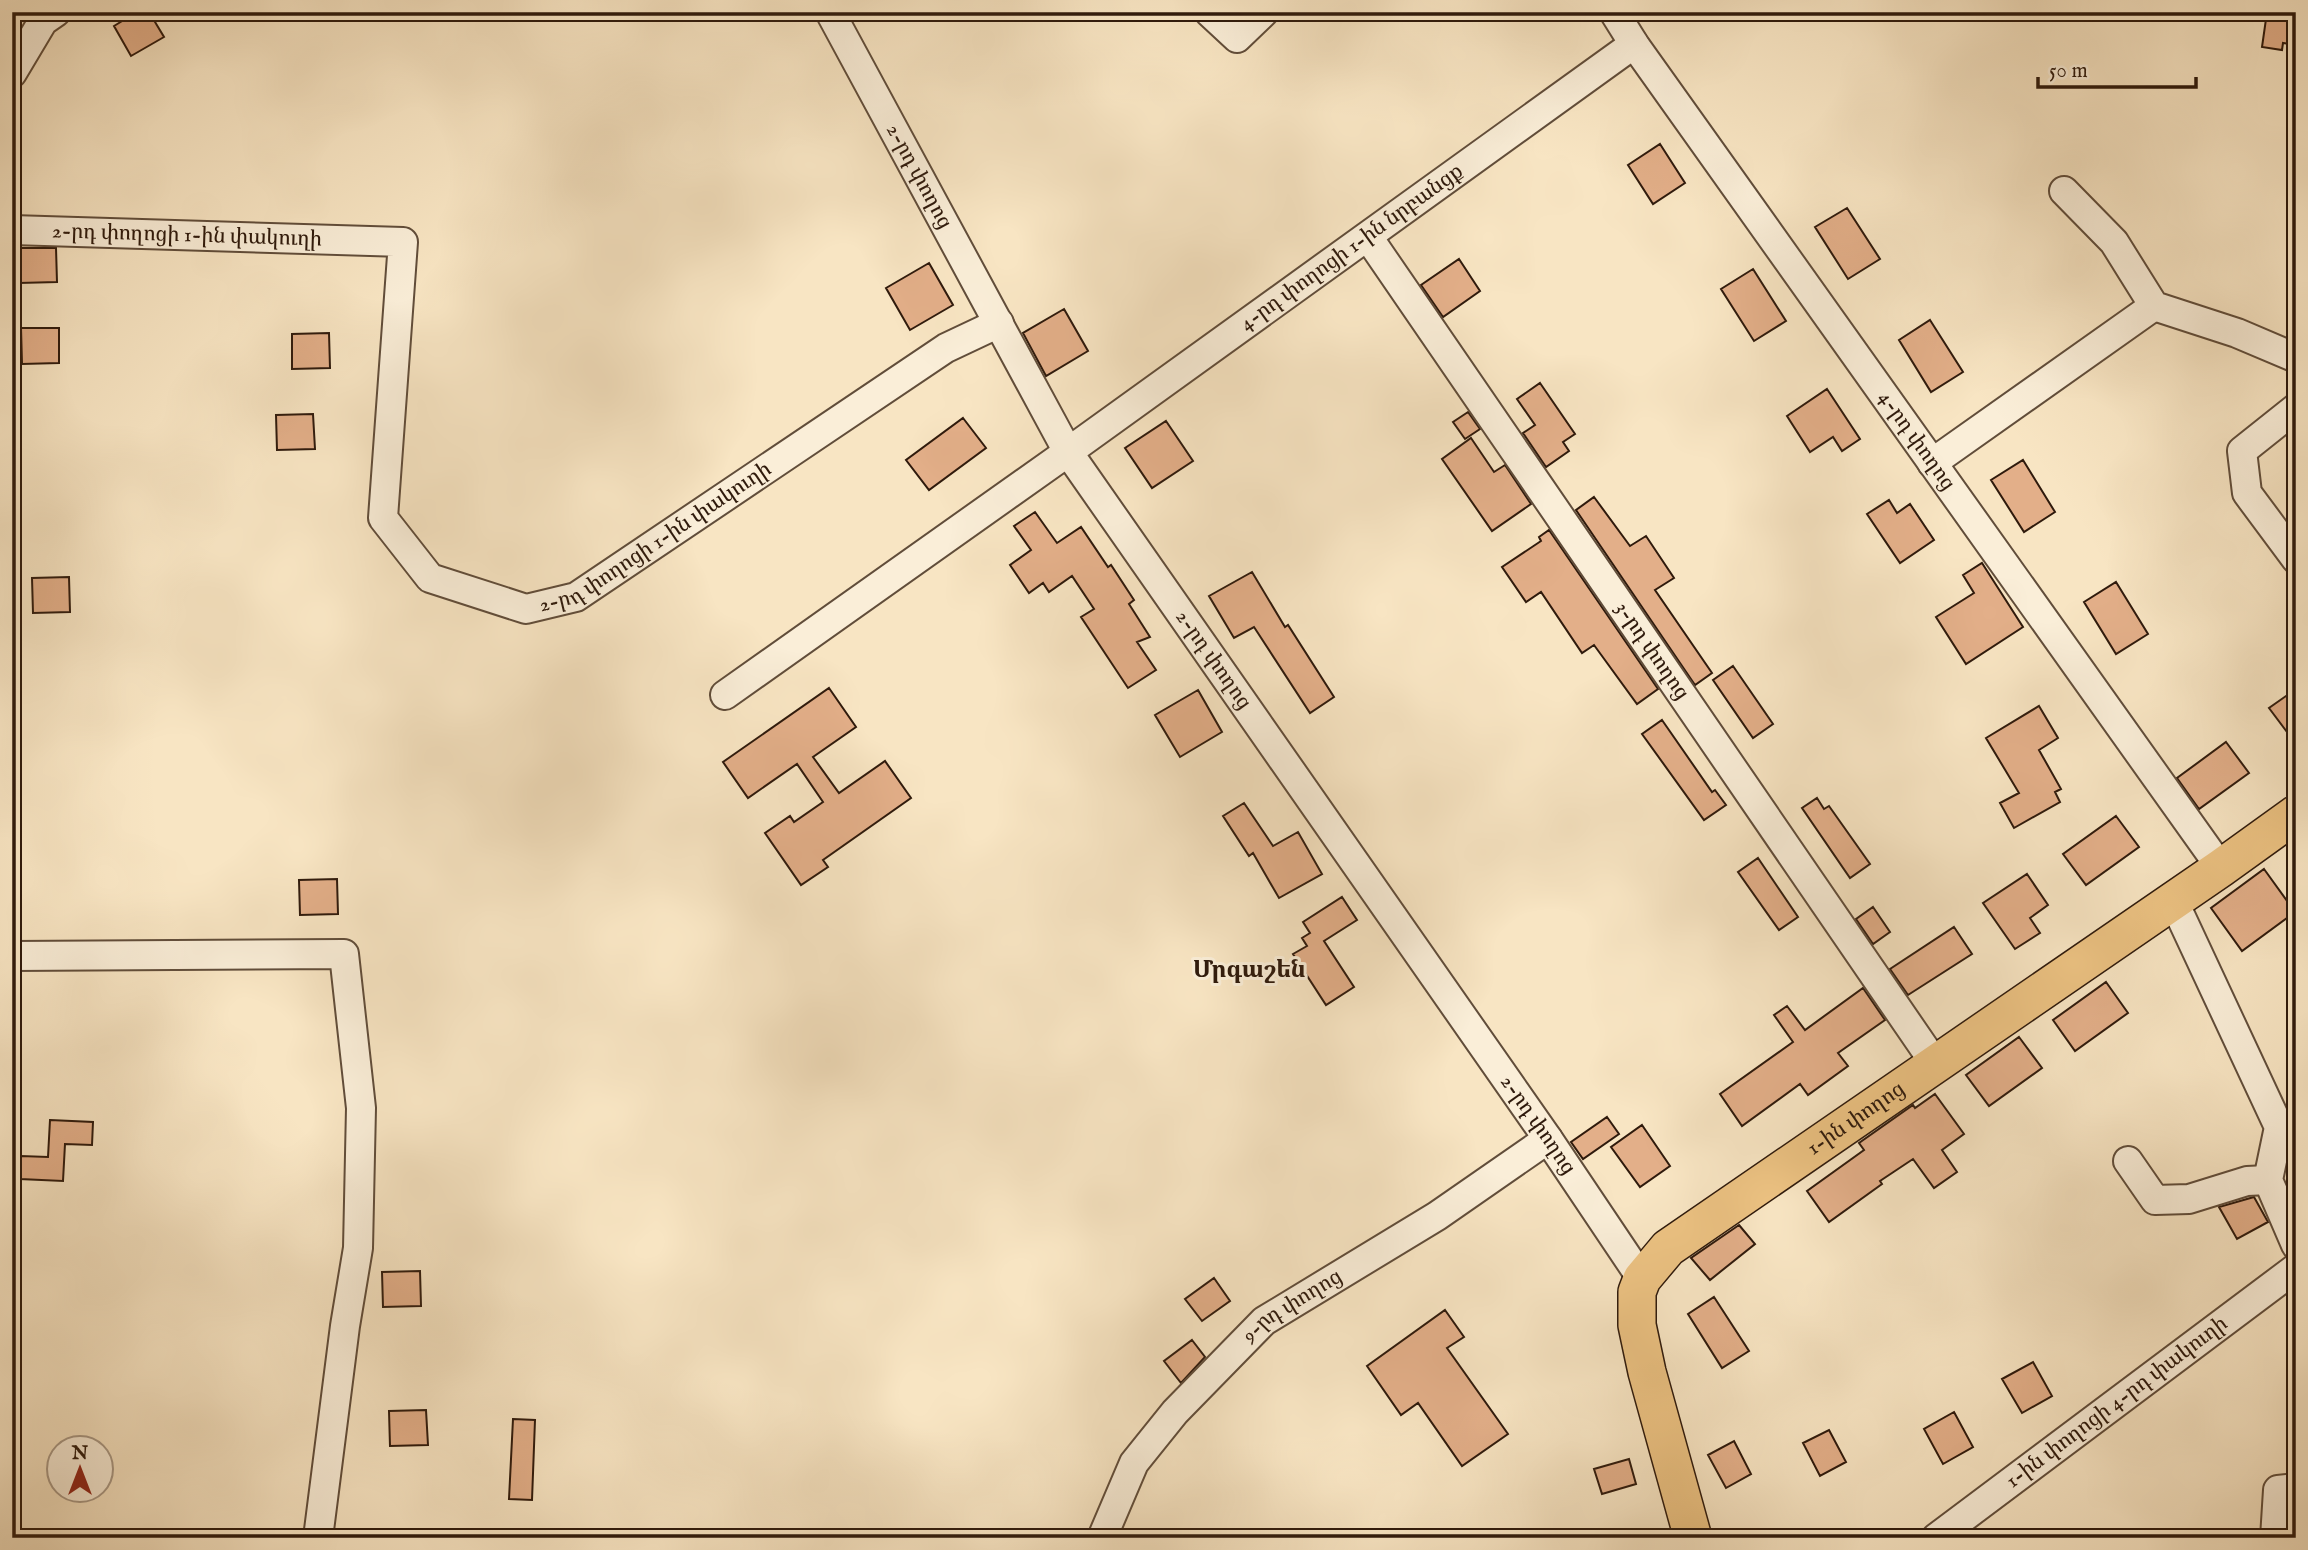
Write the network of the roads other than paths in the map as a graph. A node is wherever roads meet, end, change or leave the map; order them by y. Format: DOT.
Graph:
graph roads {
  1 [pos="56,12"];
  2 [pos="830,12"];
  3 [pos="1209,12"];
  4 [pos="1264,12"];
  5 [pos="1626,25"];
  6 [pos="12,73"];
  7 [pos="2064,191"];
  8 [pos="12,230"];
  9 [pos="1368,237"];
  10 [pos="2154,306"];
  11 [pos="999,323"];
  12 [pos="2296,358"];
  13 [pos="2296,408"];
  14 [pos="1068,452"];
  15 [pos="1933,463"];
  16 [pos="2296,559"];
  17 [pos="725,695"];
  18 [pos="2296,814"];
  19 [pos="2221,868"];
  20 [pos="2173,900"];
  21 [pos="12,956"];
  22 [pos="1936,1065"];
  23 [pos="1548,1139"];
  24 [pos="2128,1161"];
  25 [pos="2268,1180"];
  26 [pos="2296,1244"];
  27 [pos="2296,1268"];
  28 [pos="1642,1279"];
  29 [pos="2296,1488"];
  30 [pos="318,1538"];
  31 [pos="1102,1538"];
  32 [pos="1693,1538"];
  33 [pos="1936,1538"];
  34 [pos="2275,1538"];
  1 -- 6 [label="street"];
  2 -- 11 [label="street, 2-րդ փողոց"];
  3 -- 4 [label="street"];
  5 -- 9 [label="street, 4-րդ փողոցի 1-ին նրբանցք"];
  5 -- 15 [label="street, 4-րդ փողոց"];
  7 -- 10 [label="street"];
  8 -- 11 [label="street, 2-րդ փողոցի 1-ին փակուղի"];
  9 -- 14 [label="street, 4-րդ փողոցի 1-ին նրբանցք"];
  9 -- 22 [label="street, 3-րդ փողոց"];
  10 -- 12 [label="street"];
  10 -- 15 [label="street"];
  11 -- 14 [label="street, 2-րդ փողոց"];
  13 -- 16 [label="street"];
  14 -- 17 [label="street"];
  14 -- 23 [label="street, 2-րդ փողոց"];
  15 -- 19 [label="street, 4-րդ փողոց"];
  18 -- 19 [label="main road, 1-ին փողոց"];
  19 -- 20 [label="main road, 1-ին փողոց"];
  20 -- 22 [label="main road, 1-ին փողոց"];
  20 -- 25 [label="street"];
  21 -- 30 [label="street"];
  22 -- 28 [label="main road, 1-ին փողոց"];
  23 -- 28 [label="street, 2-րդ փողոց"];
  23 -- 31 [label="street, 9-րդ փողոց"];
  24 -- 25 [label="street"];
  25 -- 26 [label="street"];
  27 -- 33 [label="street, 1-ին փողոցի 4-րդ փակուղի"];
  28 -- 32 [label="main road"];
  29 -- 34 [label="street"];
}
